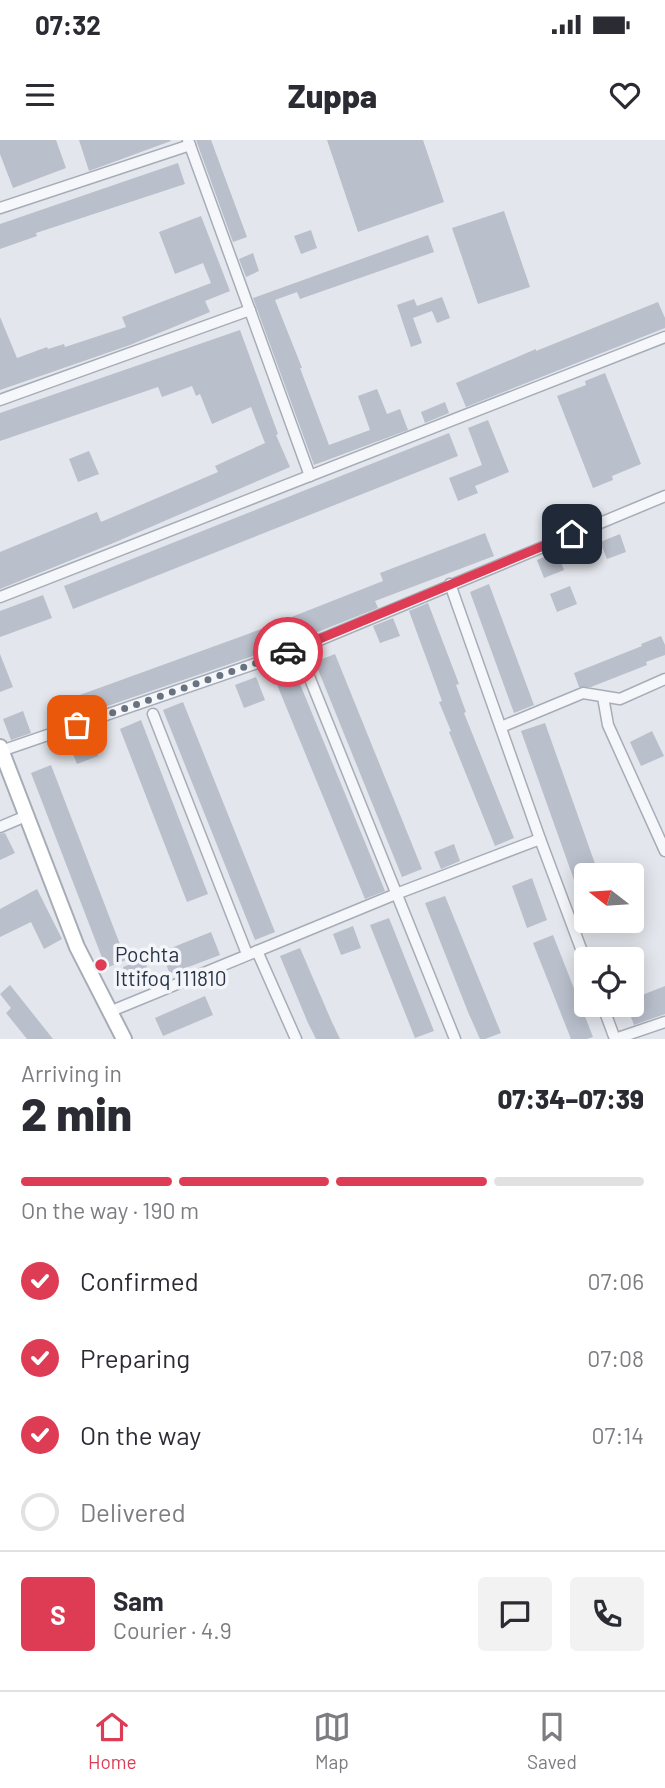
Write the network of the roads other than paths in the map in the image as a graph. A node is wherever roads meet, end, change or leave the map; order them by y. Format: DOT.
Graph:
graph roads {
  1 [pos="189,143"];
  2 [pos="0,208"];
  3 [pos="250,310"];
  4 [pos="665,337"];
  5 [pos="0,400"];
  6 [pos="310,476"];
  7 [pos="665,496"];
  8 [pos="450,584"];
  9 [pos="0,597"];
  10 [pos="298,649"];
  11 [pos="665,679"];
  12 [pos="603,697"];
  13 [pos="153,713"];
  14 [pos="501,727"];
  15 [pos="1,749"];
  16 [pos="26,816"];
  17 [pos="0,827"];
  18 [pos="540,839"];
  19 [pos="665,851"];
  20 [pos="396,894"];
  21 [pos="580,947"];
  22 [pos="252,953"];
  23 [pos="109,1012"];
  24 [pos="607,1017"];
  25 [pos="665,1022"];
  26 [pos="124,1039"];
  27 [pos="296,1039"];
  28 [pos="455,1039"];
  1 -- 2 [label="street"];
  1 -- 3 [label="street"];
  3 -- 5 [label="street"];
  3 -- 6 [label="street"];
  4 -- 6 [label="street"];
  6 -- 9 [label="street"];
  7 -- 8 [label="street"];
  8 -- 10 [label="street"];
  8 -- 14 [label="street"];
  10 -- 15 [label="street"];
  10 -- 20 [label="street"];
  11 -- 12 [label="street"];
  12 -- 14 [label="street"];
  12 -- 19 [label="street"];
  13 -- 22 [label="street"];
  14 -- 18 [label="street"];
  15 -- 16 [label="main road"];
  16 -- 17 [label="street"];
  16 -- 23 [label="main road"];
  18 -- 20 [label="street"];
  18 -- 21 [label="street"];
  20 -- 22 [label="street"];
  20 -- 28 [label="street"];
  22 -- 23 [label="street"];
  22 -- 27 [label="street"];
  23 -- 26 [label="main road"];
  24 -- 25 [label="street"];
}
